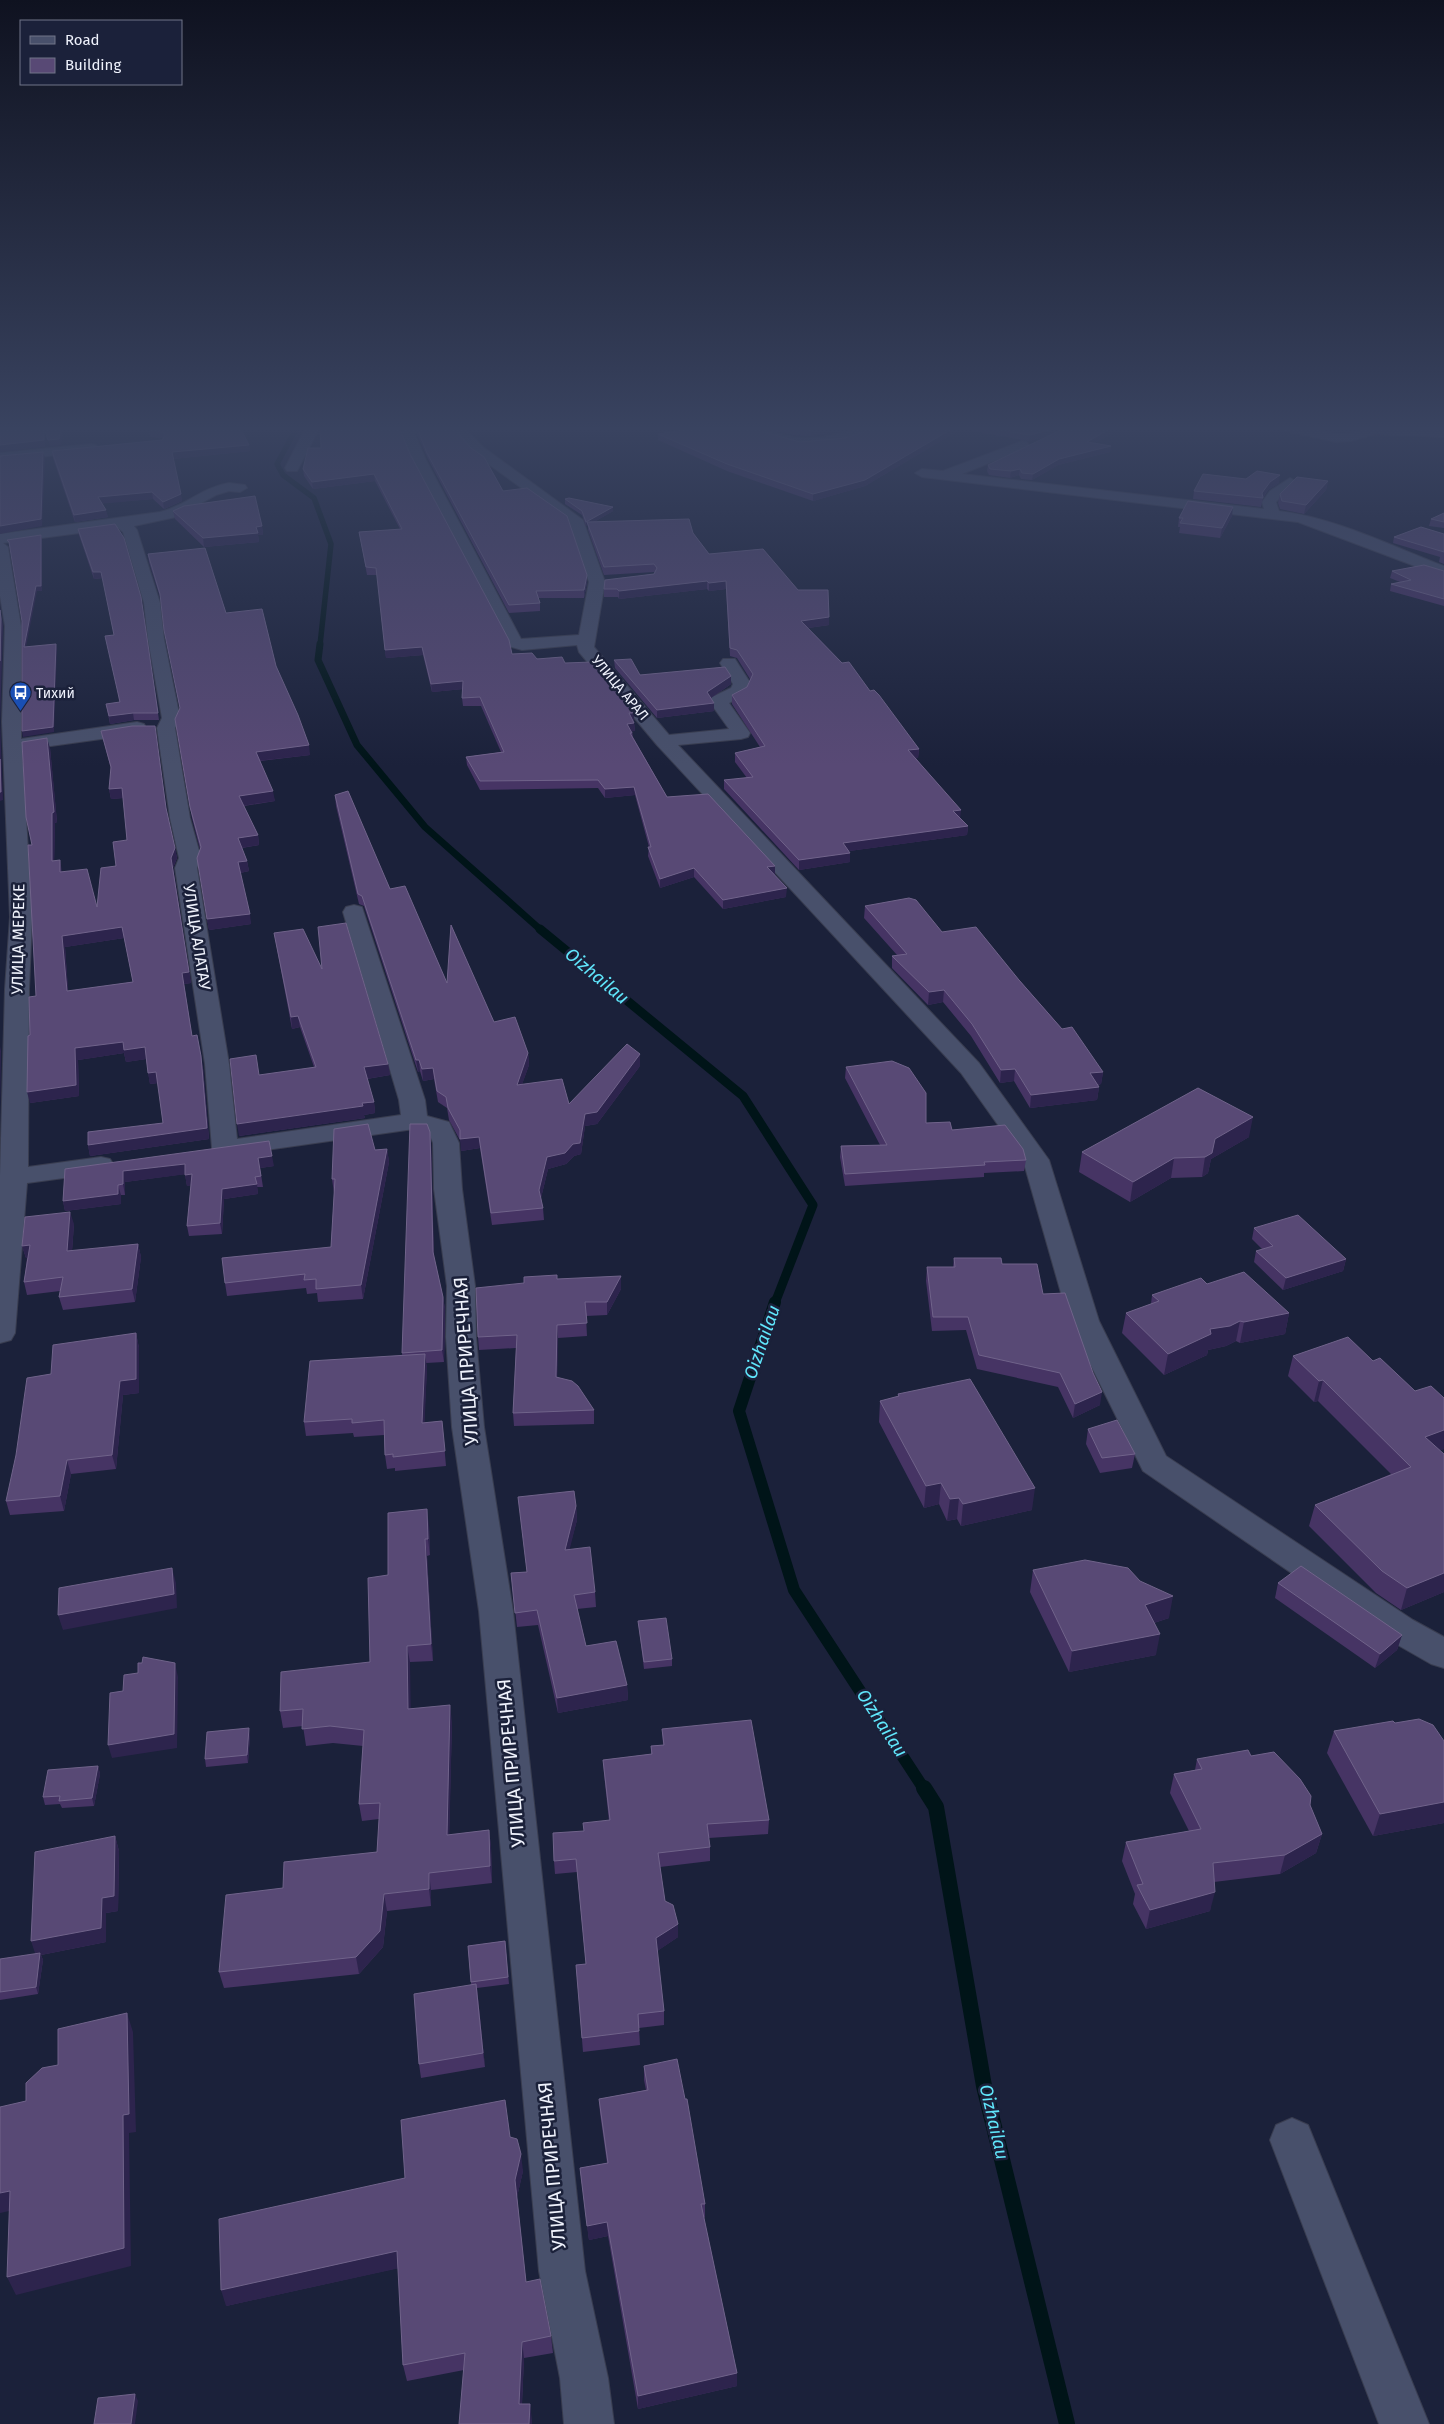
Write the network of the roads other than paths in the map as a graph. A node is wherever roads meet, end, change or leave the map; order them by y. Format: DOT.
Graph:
graph roads {
  1 [pos="131,540"];
  2 [pos="462,540"];
  3 [pos="583,540"];
  4 [pos="1363,540"];
  5 [pos="1394,546"];
  6 [pos="0,547"];
  7 [pos="1444,560"];
  8 [pos="1444,572"];
  9 [pos="614,580"];
  10 [pos="597,582"];
  11 [pos="587,640"];
  12 [pos="729,663"];
  13 [pos="166,728"];
  14 [pos="8,739"];
  15 [pos="664,740"];
  16 [pos="354,912"];
  17 [pos="415,1121"];
  18 [pos="129,1161"];
  19 [pos="9,1172"];
  20 [pos="0,1333"];
  21 [pos="1444,1654"];
  22 [pos="1292,2140"];
  23 [pos="589,2424"];
  24 [pos="1404,2424"];
  1 -- 13 [label="street, УЛИЦА АЛАТАУ"];
  2 -- 11 [label="street"];
  3 -- 10 [label="street, УЛИЦА АРАЛ"];
  4 -- 8 [label="street"];
  5 -- 7 [label="street"];
  6 -- 14 [label="street, УЛИЦА МЕРЕКЕ"];
  9 -- 10 [label="street"];
  10 -- 11 [label="street, УЛИЦА АРАЛ"];
  11 -- 15 [label="street, УЛИЦА АРАЛ"];
  12 -- 15 [label="street"];
  13 -- 14 [label="street"];
  13 -- 17 [label="street, УЛИЦА АЛАТАУ"];
  14 -- 19 [label="street, УЛИЦА МЕРЕКЕ"];
  15 -- 21 [label="street"];
  16 -- 17 [label="street"];
  17 -- 23 [label="street, УЛИЦА ПРИРЕЧНАЯ"];
  18 -- 19 [label="street"];
  19 -- 20 [label="street, УЛИЦА МЕРЕКЕ"];
  22 -- 24 [label="street"];
}
